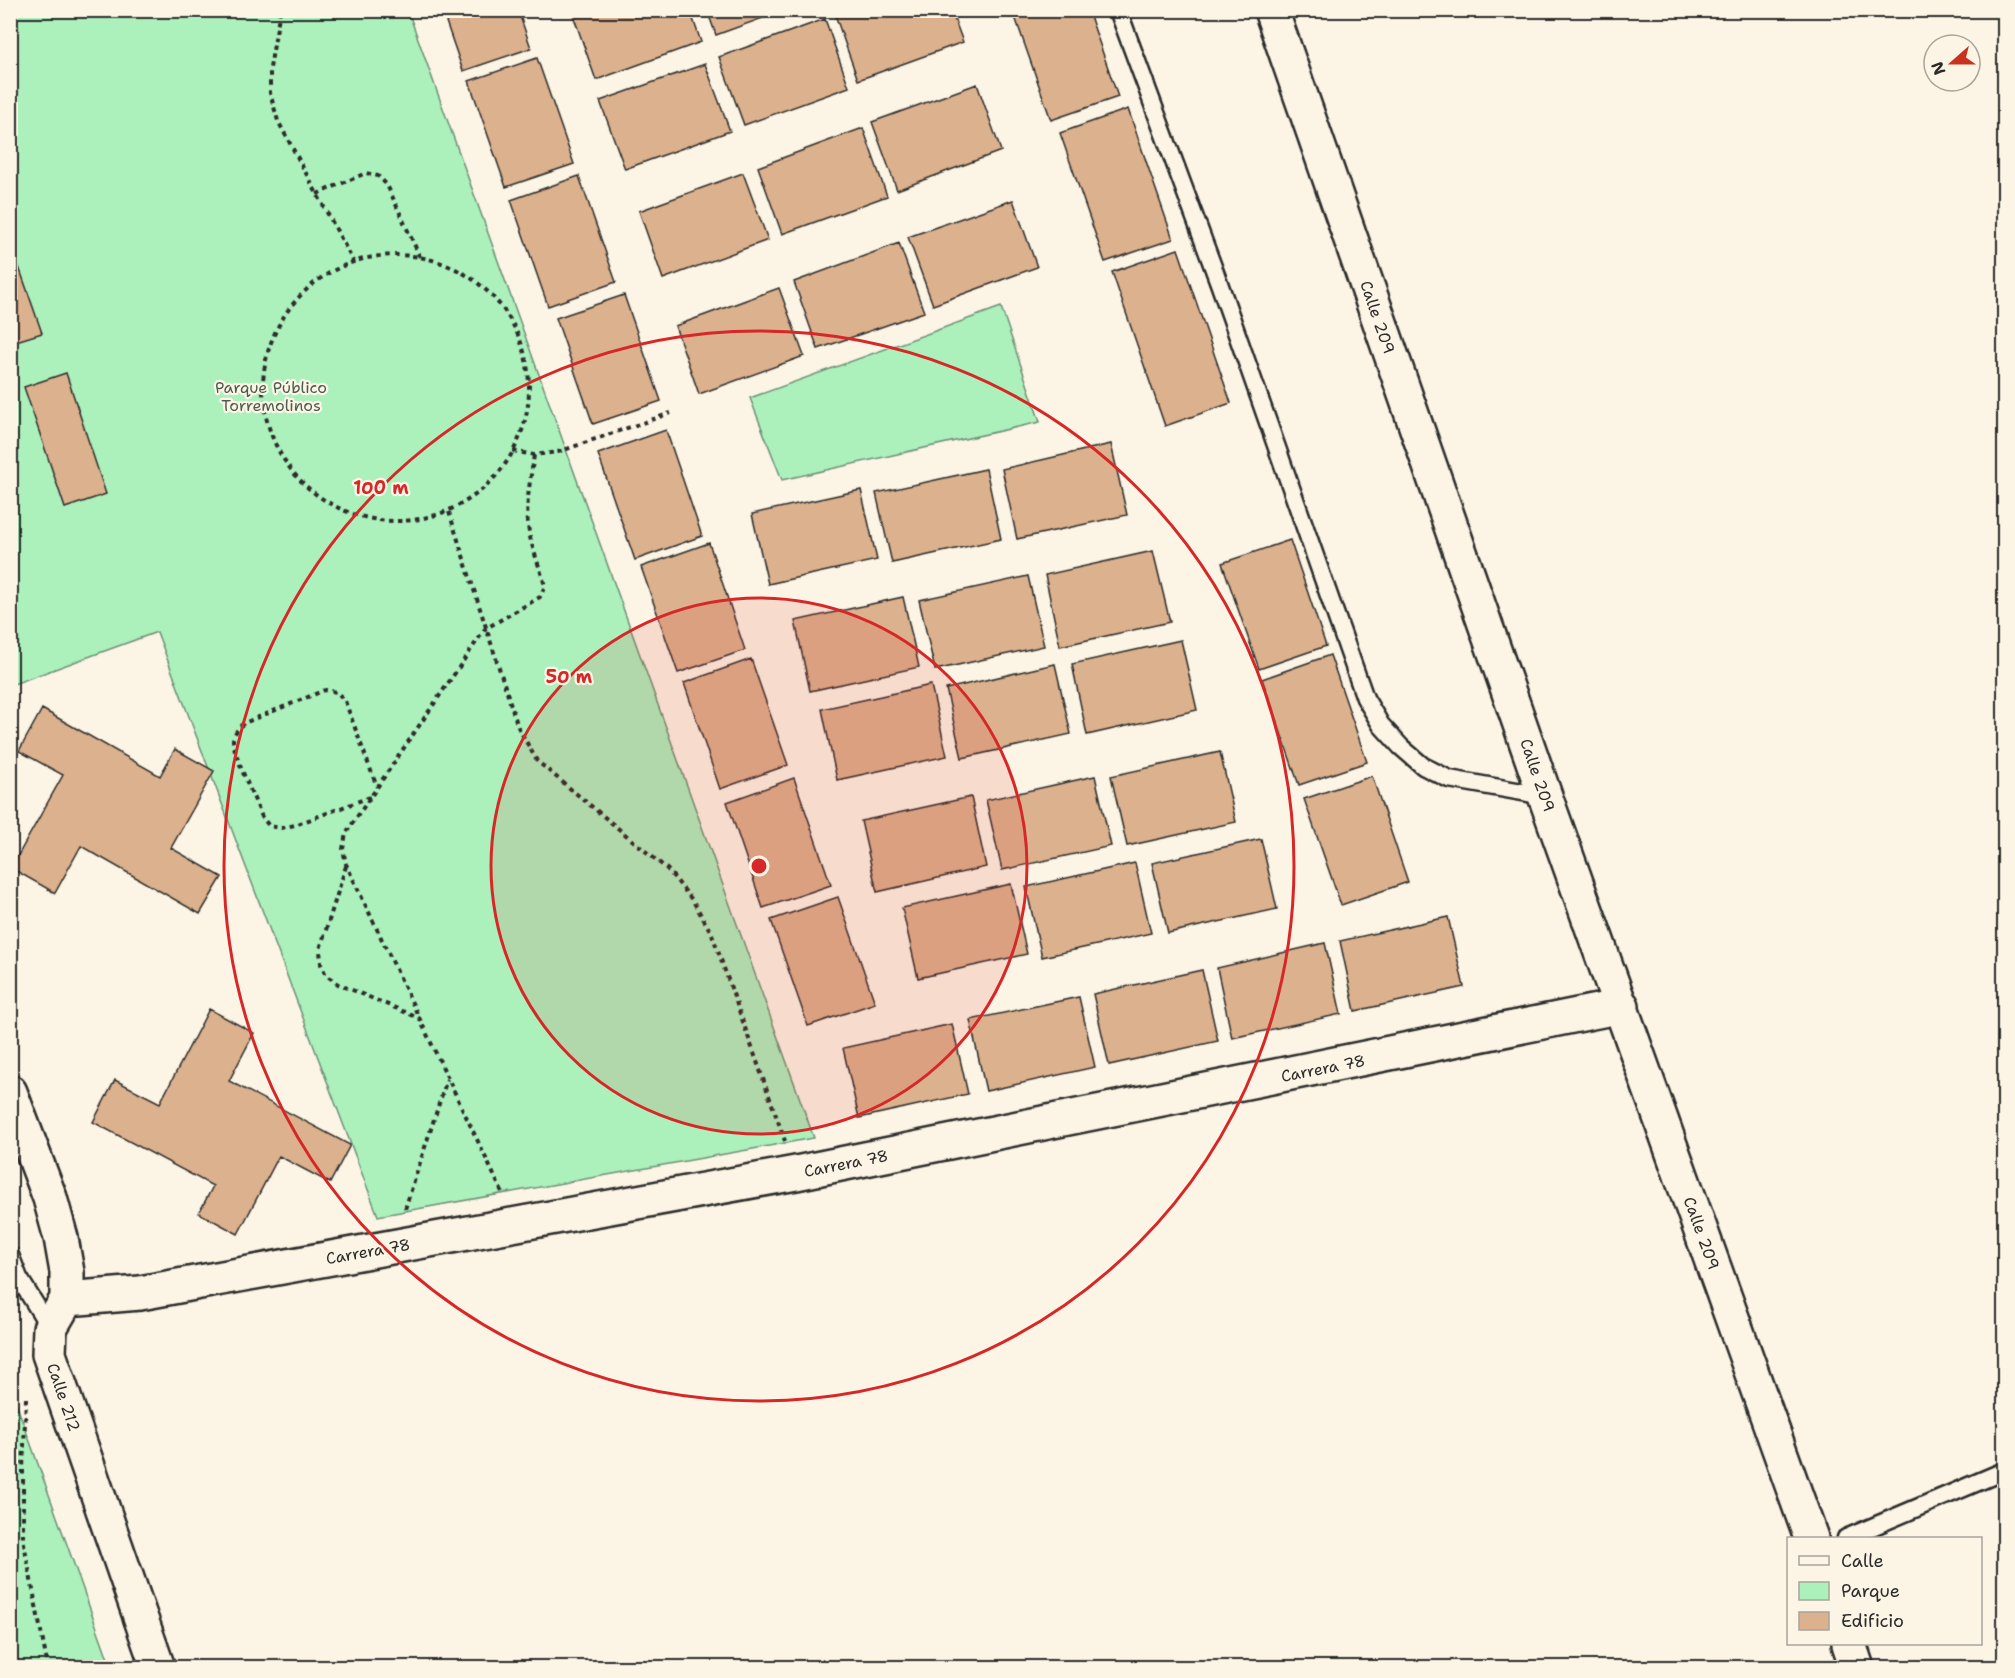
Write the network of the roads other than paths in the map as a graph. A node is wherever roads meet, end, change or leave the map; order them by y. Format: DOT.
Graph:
graph roads {
  1 [pos="1118,10"];
  2 [pos="1271,10"];
  3 [pos="1545,796"];
  4 [pos="1622,1006"];
  5 [pos="10,1092"];
  6 [pos="10,1255"];
  7 [pos="67,1299"];
  8 [pos="50,1329"];
  9 [pos="2004,1471"];
  10 [pos="1810,1537"];
  11 [pos="1851,1537"];
  12 [pos="1849,1645"];
  13 [pos="158,1668"];
  14 [pos="1857,1668"];
  1 -- 3 [label="lane"];
  2 -- 3 [label="street, Calle 209"];
  3 -- 4 [label="street, Calle 209"];
  4 -- 7 [label="street, Carrera 78"];
  4 -- 10 [label="street, Calle 209"];
  5 -- 7 [label="street"];
  6 -- 8 [label="lane"];
  7 -- 8 [label="street"];
  8 -- 13 [label="street, Calle 212"];
  9 -- 11 [label="lane"];
  12 -- 14 [label="street"];
}
